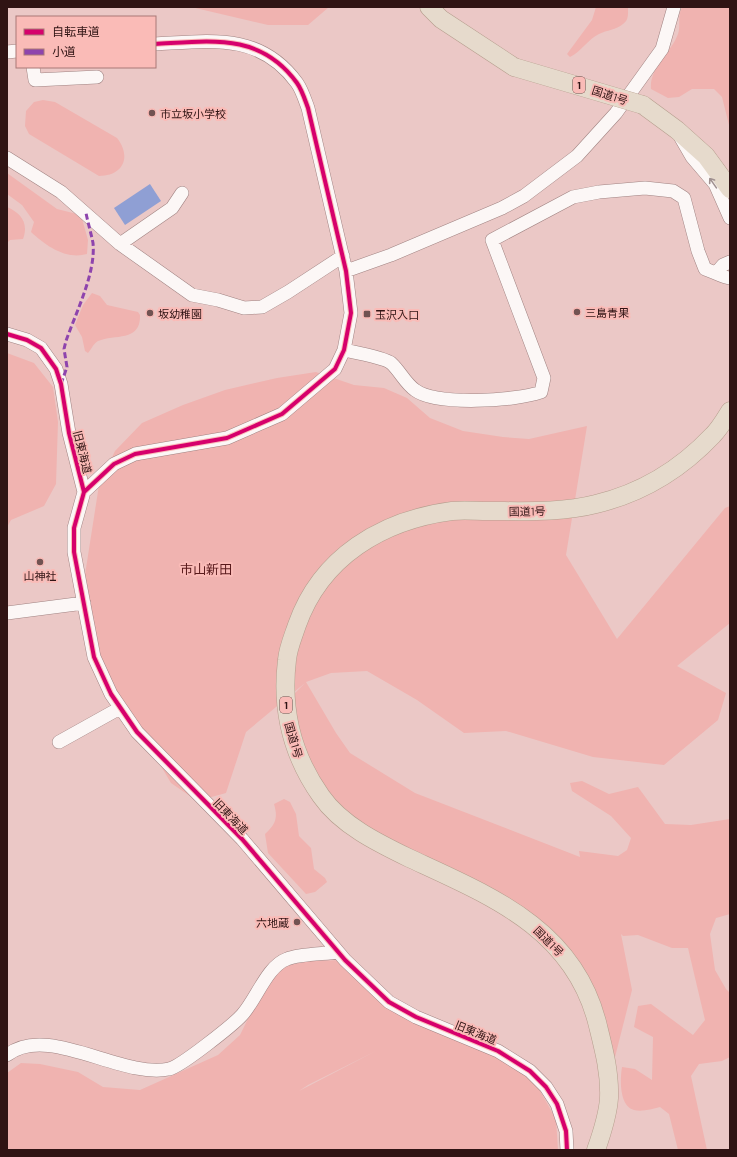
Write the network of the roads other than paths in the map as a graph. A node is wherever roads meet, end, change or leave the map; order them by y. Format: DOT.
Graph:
graph roads {
  1 [pos="429,7"];
  2 [pos="674,7"];
  3 [pos="156,44"];
  4 [pos="33,68"];
  5 [pos="97,78"];
  6 [pos="677,130"];
  7 [pos="7,158"];
  8 [pos="730,189"];
  9 [pos="182,193"];
  10 [pos="730,218"];
  11 [pos="120,244"];
  12 [pos="343,256"];
  13 [pos="730,262"];
  14 [pos="346,271"];
  15 [pos="717,272"];
  16 [pos="730,278"];
  17 [pos="7,334"];
  18 [pos="344,350"];
  19 [pos="730,410"];
  20 [pos="84,492"];
  21 [pos="84,602"];
  22 [pos="7,613"];
  23 [pos="120,708"];
  24 [pos="59,742"];
  25 [pos="338,952"];
  26 [pos="7,1055"];
  27 [pos="567,1150"];
  28 [pos="596,1150"];
  1 -- 6 [label="highway, 国道1号 / 1, bridge"];
  2 -- 14 [label="street"];
  3 -- 12 [label="street"];
  4 -- 5 [label="street"];
  6 -- 8 [label="highway, 国道1号 / 1"];
  10 -- 6 [label="street, one-way"];
  7 -- 11 [label="street"];
  9 -- 11 [label="street"];
  11 -- 12 [label="street"];
  12 -- 14 [label="street"];
  13 -- 15 [label="street"];
  14 -- 18 [label="street"];
  15 -- 16 [label="street"];
  15 -- 18 [label="street"];
  17 -- 20 [label="street, 旧東海道"];
  18 -- 20 [label="street"];
  19 -- 28 [label="highway, 国道1号 / 1"];
  20 -- 21 [label="street, 旧東海道"];
  21 -- 22 [label="street"];
  21 -- 23 [label="street, 旧東海道"];
  23 -- 24 [label="street"];
  23 -- 25 [label="street, 旧東海道"];
  25 -- 26 [label="street"];
  25 -- 27 [label="street, 旧東海道"];
}
